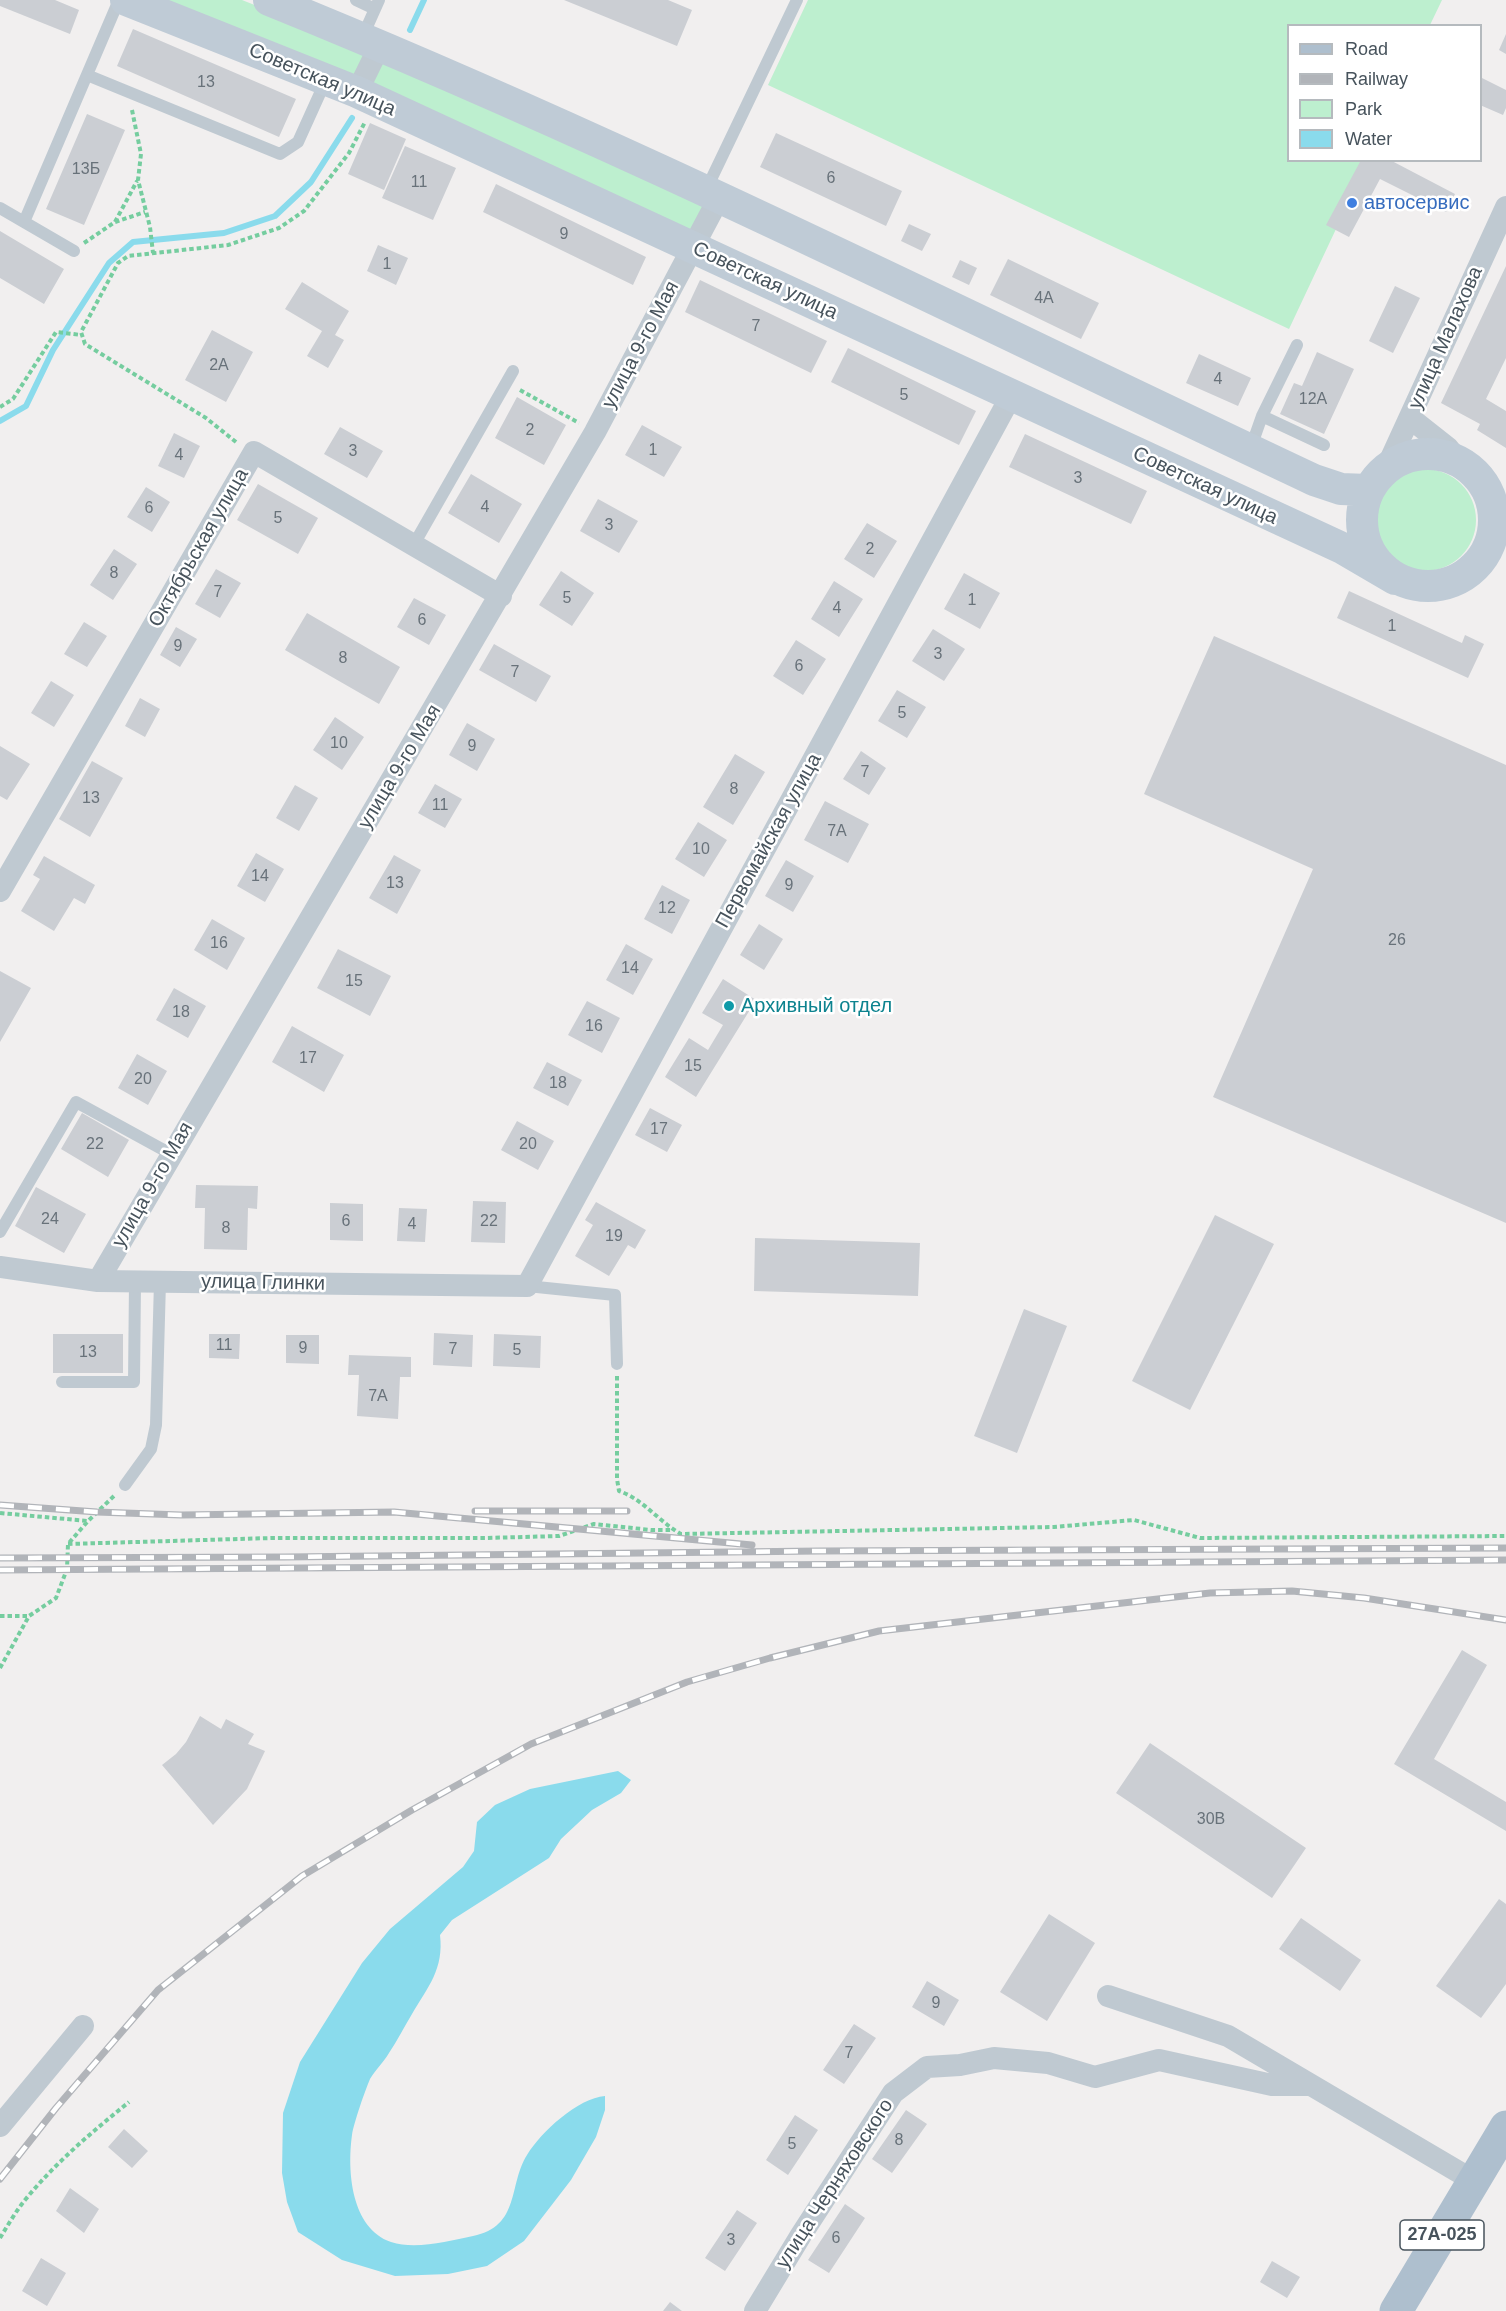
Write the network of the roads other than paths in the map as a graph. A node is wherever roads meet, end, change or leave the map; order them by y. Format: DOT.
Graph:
graph roads {
  1 [pos="120,0"];
  2 [pos="126,0"];
  3 [pos="269,0"];
  4 [pos="356,0"];
  5 [pos="796,0"];
  6 [pos="377,4"];
  7 [pos="371,41"];
  8 [pos="87,75"];
  9 [pos="326,80"];
  10 [pos="367,97"];
  11 [pos="713,193"];
  12 [pos="1506,207"];
  13 [pos="0,208"];
  14 [pos="24,222"];
  15 [pos="693,247"];
  16 [pos="74,251"];
  17 [pos="1297,345"];
  18 [pos="513,371"];
  19 [pos="1011,396"];
  20 [pos="1262,416"];
  21 [pos="1410,418"];
  22 [pos="1324,445"];
  23 [pos="1250,450"];
  24 [pos="1470,471"];
  25 [pos="1377,479"];
  26 [pos="1506,494"];
  27 [pos="413,546"];
  28 [pos="1506,562"];
  29 [pos="1476,567"];
  30 [pos="1395,579"];
  31 [pos="501,596"];
  32 [pos="0,891"];
  33 [pos="171,1154"];
  34 [pos="0,1232"];
  35 [pos="0,1267"];
  36 [pos="98,1281"];
  37 [pos="135,1282"];
  38 [pos="160,1282"];
  39 [pos="527,1286"];
  40 [pos="617,1364"];
  41 [pos="62,1382"];
  42 [pos="125,1485"];
  43 [pos="1108,1996"];
  44 [pos="83,2026"];
  45 [pos="1309,2085"];
  46 [pos="0,2126"];
  47 [pos="1505,2132"];
  48 [pos="1474,2181"];
  49 [pos="755,2311"];
  50 [pos="1396,2311"];
  1 -- 8 [label="lane"];
  2 -- 9 [label="main road, Советская улица"];
  3 -- 7 [label="main road"];
  4 -- 6 [label="lane"];
  5 -- 11 [label="lane"];
  6 -- 7 [label="lane"];
  7 -- 10 [label="street"];
  7 -- 11 [label="main road"];
  8 -- 9 [label="lane"];
  8 -- 14 [label="lane"];
  9 -- 10 [label="main road, Советская улица"];
  10 -- 15 [label="main road, Советская улица"];
  11 -- 15 [label="street, улица 9-го Мая"];
  11 -- 23 [label="main road"];
  12 -- 21 [label="street, улица Малахова"];
  13 -- 14 [label="lane"];
  14 -- 16 [label="lane"];
  15 -- 19 [label="main road, Советская улица"];
  15 -- 31 [label="street, улица 9-го Мая"];
  17 -- 20 [label="lane"];
  18 -- 27 [label="lane"];
  19 -- 30 [label="main road, Советская улица"];
  19 -- 39 [label="street, Первомайская улица"];
  20 -- 22 [label="lane"];
  20 -- 23 [label="lane"];
  21 -- 24 [label="street"];
  21 -- 25 [label="street, улица Малахова"];
  23 -- 25 [label="main road"];
  24 -- 25 [label="main road"];
  24 -- 26 [label="main road"];
  24 -- 29 [label="main road, Советская улица"];
  25 -- 30 [label="main road, Советская улица"];
  27 -- 31 [label="street, Октябрьская улица"];
  27 -- 32 [label="street, Октябрьская улица"];
  28 -- 29 [label="main road, Советская улица"];
  29 -- 30 [label="main road, Советская улица"];
  31 -- 33 [label="street, улица 9-го Мая"];
  33 -- 34 [label="lane"];
  33 -- 36 [label="street, улица 9-го Мая"];
  35 -- 36 [label="street, улица Глинки"];
  36 -- 37 [label="street, улица Глинки"];
  37 -- 38 [label="street, улица Глинки"];
  37 -- 41 [label="lane"];
  38 -- 39 [label="street, улица Глинки"];
  38 -- 42 [label="lane"];
  39 -- 40 [label="lane"];
  43 -- 45 [label="street"];
  44 -- 46 [label="street"];
  45 -- 48 [label="street"];
  45 -- 49 [label="street, улица Черняховского"];
  47 -- 48 [label="main road, 27А-025"];
  48 -- 50 [label="main road, 27А-025"];
}
